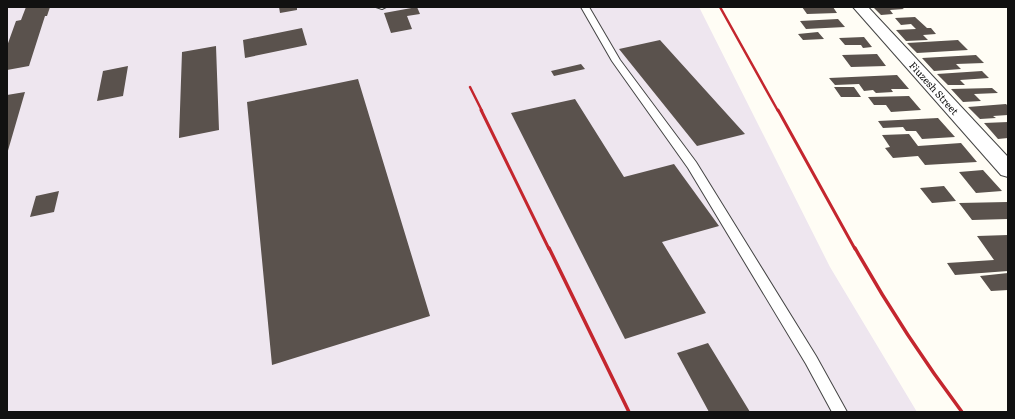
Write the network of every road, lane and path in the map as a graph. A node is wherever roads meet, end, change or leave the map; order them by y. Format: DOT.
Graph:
graph roads {
  1 [pos="585,7"];
  2 [pos="860,7"];
  3 [pos="1008,170"];
  4 [pos="840,412"];
  1 -- 4 [label="lane"];
  2 -- 3 [label="street, Fiuzesh Street"];
}
